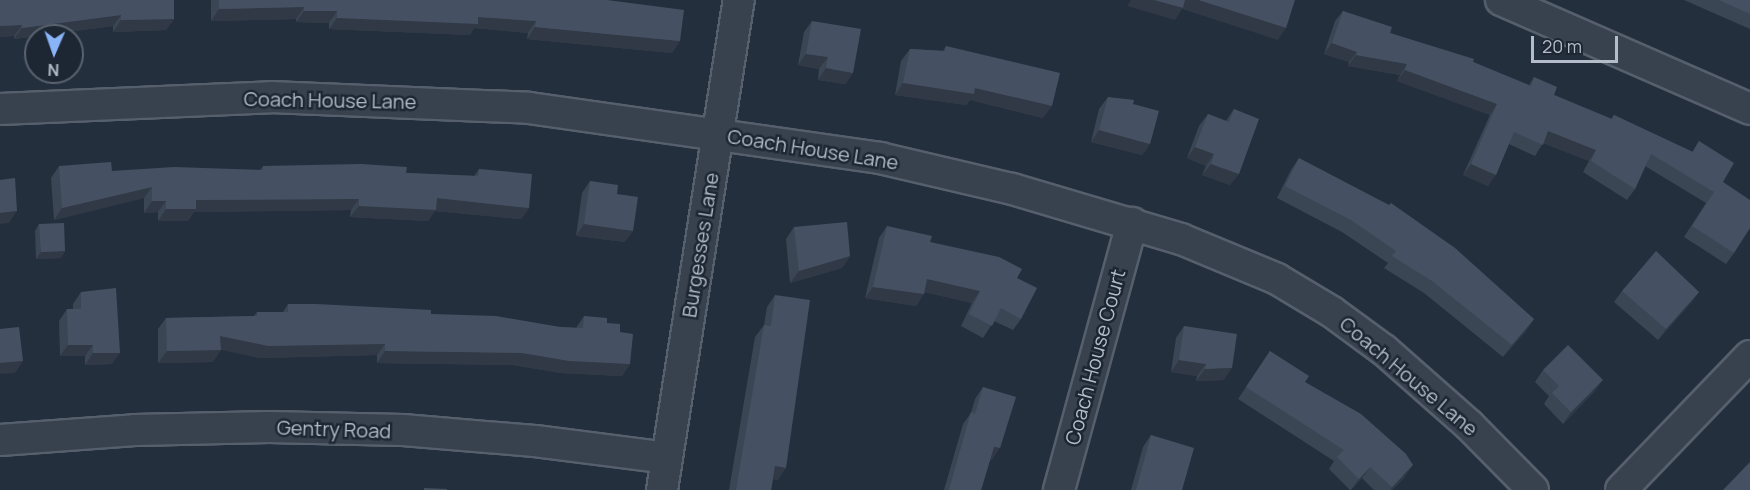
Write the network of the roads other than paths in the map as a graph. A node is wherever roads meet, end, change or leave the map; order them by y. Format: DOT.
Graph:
graph roads {
  1 [pos="739,0"];
  2 [pos="1501,0"];
  3 [pos="0,109"];
  4 [pos="1750,109"];
  5 [pos="718,133"];
  6 [pos="1132,223"];
  7 [pos="1750,356"];
  8 [pos="0,440"];
  9 [pos="667,459"];
  10 [pos="662,490"];
  11 [pos="1059,490"];
  12 [pos="1533,490"];
  13 [pos="1621,490"];
  1 -- 5 [label="street, Burgesses Lane"];
  2 -- 4 [label="street"];
  3 -- 5 [label="street, Coach House Lane"];
  5 -- 6 [label="street, Coach House Lane"];
  5 -- 9 [label="street, Burgesses Lane"];
  6 -- 11 [label="street, Coach House Court"];
  6 -- 12 [label="street, Coach House Lane"];
  7 -- 13 [label="street"];
  8 -- 9 [label="street, Gentry Road"];
  9 -- 10 [label="street, Burgesses Lane"];
}
